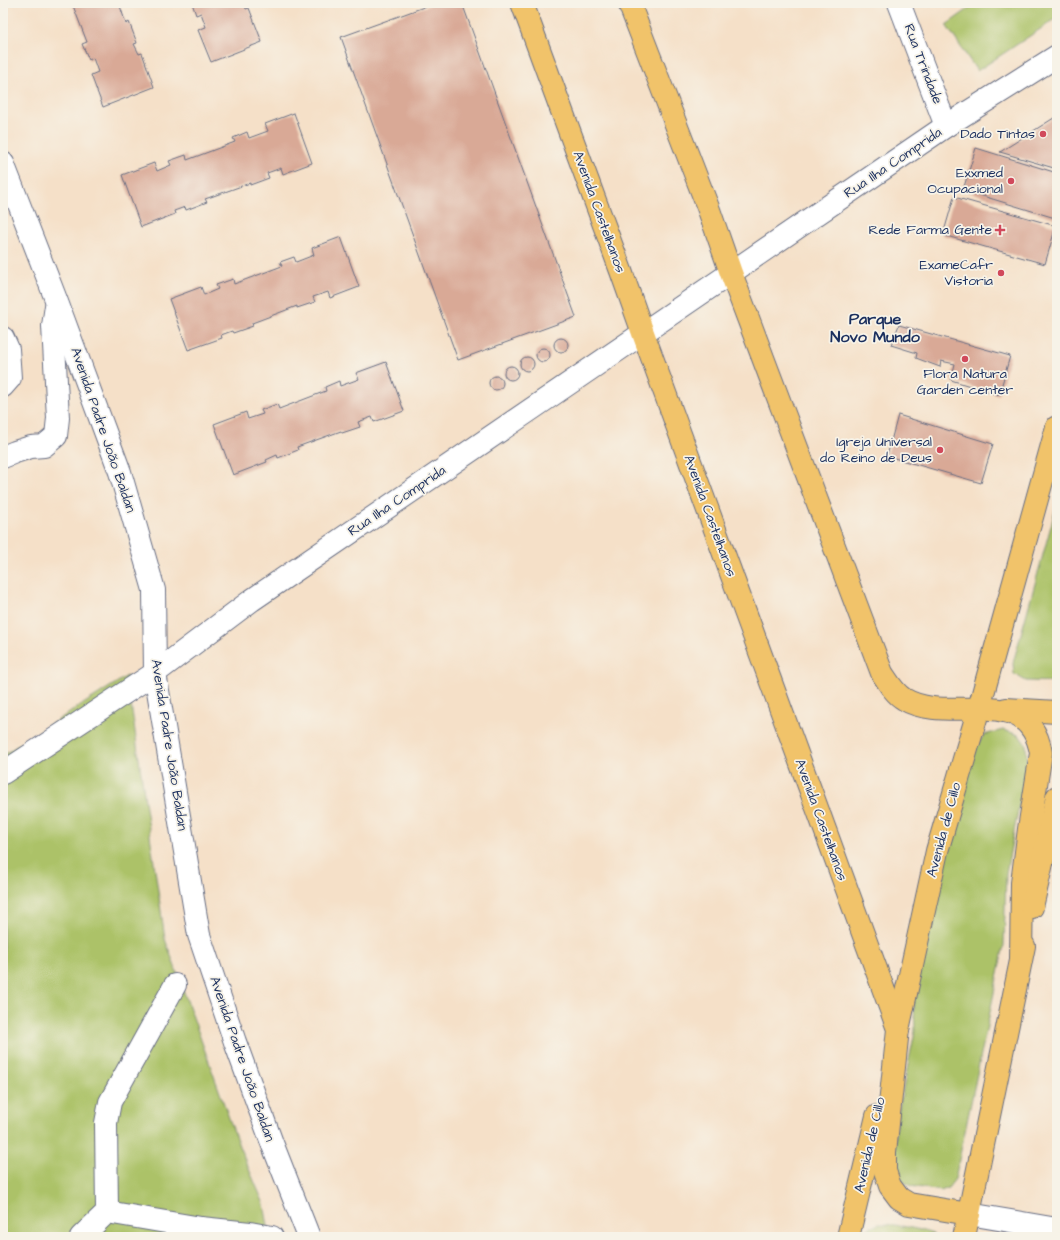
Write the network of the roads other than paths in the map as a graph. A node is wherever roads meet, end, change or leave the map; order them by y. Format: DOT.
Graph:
graph roads {
  1 [pos="522,3"];
  2 [pos="629,3"];
  3 [pos="899,3"];
  4 [pos="1057,56"];
  5 [pos="946,126"];
  6 [pos="3,163"];
  7 [pos="731,273"];
  8 [pos="57,302"];
  9 [pos="643,334"];
  10 [pos="3,338"];
  11 [pos="3,386"];
  12 [pos="1057,427"];
  13 [pos="3,457"];
  14 [pos="155,673"];
  15 [pos="979,708"];
  16 [pos="1000,709"];
  17 [pos="1057,712"];
  18 [pos="3,773"];
  19 [pos="1057,797"];
  20 [pos="1021,960"];
  21 [pos="175,985"];
  22 [pos="898,1029"];
  23 [pos="107,1212"];
  24 [pos="969,1214"];
  25 [pos="1057,1229"];
  26 [pos="81,1237"];
  27 [pos="272,1237"];
  28 [pos="309,1237"];
  29 [pos="848,1237"];
  30 [pos="964,1237"];
  1 -- 9 [label="main road, Avenida Castelhanos"];
  2 -- 7 [label="main road"];
  3 -- 5 [label="street, Rua Trindade"];
  4 -- 5 [label="street, Rua Ilha Comprida"];
  5 -- 7 [label="street, Rua Ilha Comprida"];
  6 -- 8 [label="street, Avenida Padre João Baldan"];
  7 -- 9 [label="street, Rua Ilha Comprida"];
  7 -- 15 [label="main road"];
  8 -- 13 [label="street"];
  8 -- 14 [label="street, Avenida Padre João Baldan"];
  9 -- 14 [label="street, Rua Ilha Comprida"];
  9 -- 22 [label="main road, Avenida Castelhanos"];
  10 -- 11 [label="street"];
  12 -- 15 [label="main road, Avenida de Cillo"];
  14 -- 18 [label="street, Rua Ilha Comprida"];
  14 -- 28 [label="street, Avenida Padre João Baldan"];
  15 -- 16 [label="main road"];
  15 -- 22 [label="main road, Avenida de Cillo"];
  16 -- 17 [label="main road"];
  16 -- 20 [label="main road"];
  19 -- 20 [label="main road"];
  20 -- 24 [label="main road"];
  21 -- 23 [label="street"];
  22 -- 24 [label="main road"];
  22 -- 29 [label="main road, Avenida de Cillo"];
  23 -- 26 [label="street"];
  23 -- 27 [label="street"];
  24 -- 25 [label="street"];
  24 -- 30 [label="main road"];
}
